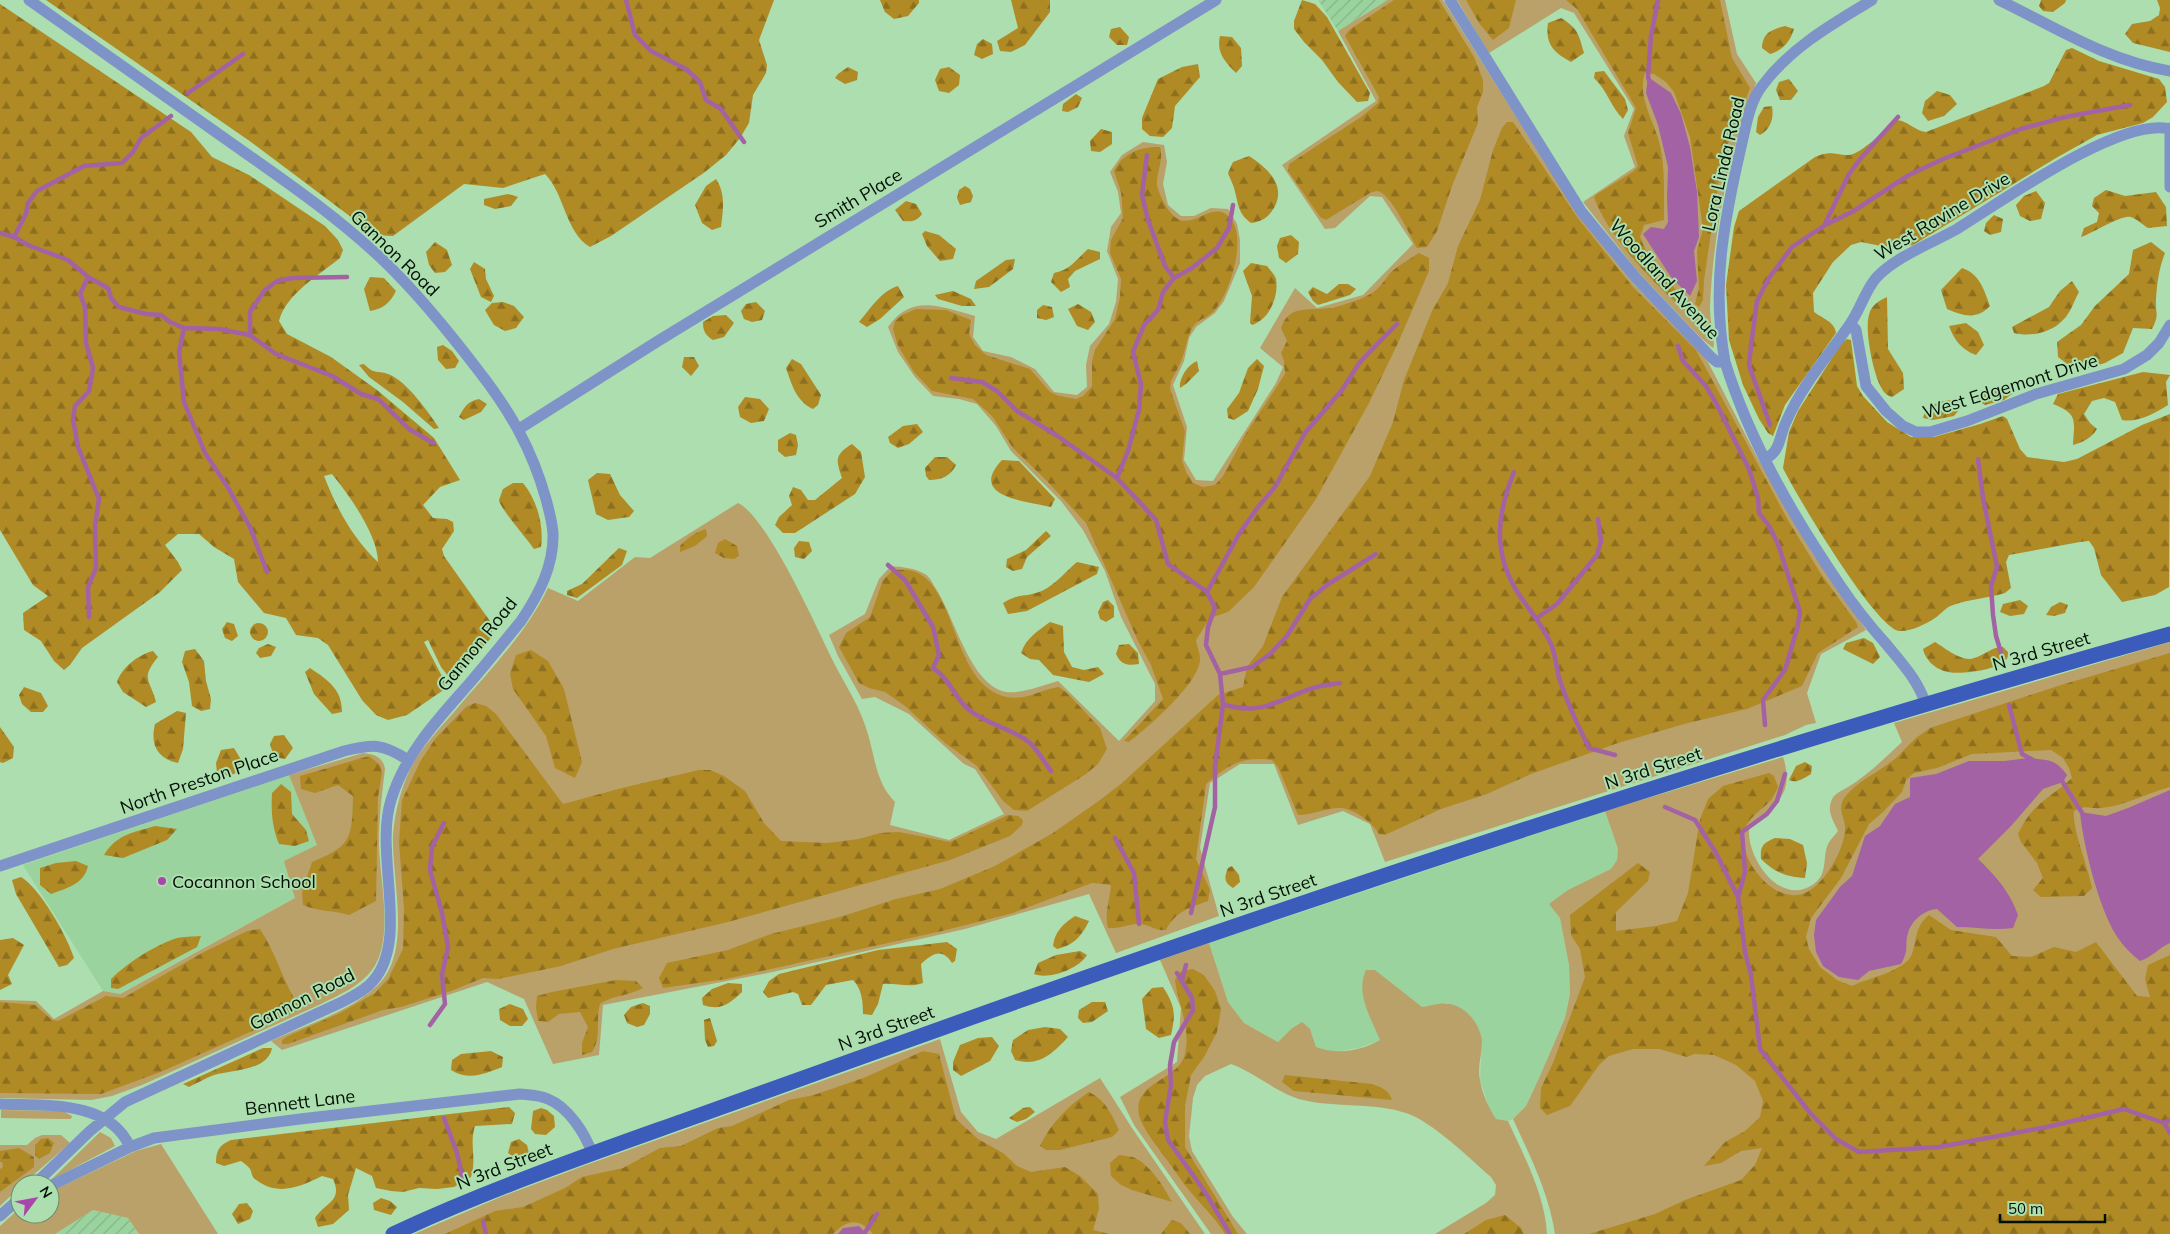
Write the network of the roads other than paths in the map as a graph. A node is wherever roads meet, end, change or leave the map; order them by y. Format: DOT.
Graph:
graph roads {
  1 [pos="29,0"];
  2 [pos="1216,0"];
  3 [pos="1450,0"];
  4 [pos="1872,0"];
  5 [pos="2000,0"];
  6 [pos="2170,72"];
  7 [pos="2170,129"];
  8 [pos="2170,187"];
  9 [pos="1850,324"];
  10 [pos="2170,325"];
  11 [pos="1725,362"];
  12 [pos="519,428"];
  13 [pos="1765,459"];
  14 [pos="2170,634"];
  15 [pos="1926,705"];
  16 [pos="408,760"];
  17 [pos="0,866"];
  18 [pos="0,1104"];
  19 [pos="103,1119"];
  20 [pos="130,1147"];
  21 [pos="592,1153"];
  22 [pos="45,1174"];
  23 [pos="60,1181"];
  24 [pos="10,1207"];
  25 [pos="0,1216"];
  26 [pos="393,1234"];
  1 -- 12 [label="street, Gannon Road"];
  2 -- 12 [label="street, Smith Place"];
  3 -- 11 [label="street, Woodland Avenue"];
  4 -- 11 [label="street, Lora Linda Road"];
  5 -- 6 [label="street"];
  7 -- 8 [label="street"];
  7 -- 9 [label="street, West Ravine Drive"];
  9 -- 10 [label="street, West Edgemont Drive"];
  9 -- 13 [label="street, West Ravine Drive"];
  11 -- 13 [label="street, Woodland Avenue"];
  12 -- 16 [label="street, Gannon Road"];
  13 -- 15 [label="street, Woodland Avenue"];
  14 -- 15 [label="main road, N 3rd Street"];
  15 -- 21 [label="main road, N 3rd Street"];
  16 -- 17 [label="street, North Preston Place"];
  16 -- 19 [label="street, Gannon Road"];
  18 -- 19 [label="street"];
  19 -- 20 [label="street"];
  19 -- 22 [label="street, Gannon Road"];
  20 -- 21 [label="street, Bennett Lane"];
  20 -- 23 [label="street"];
  21 -- 26 [label="main road, N 3rd Street"];
  24 -- 25 [label="street"];
}
